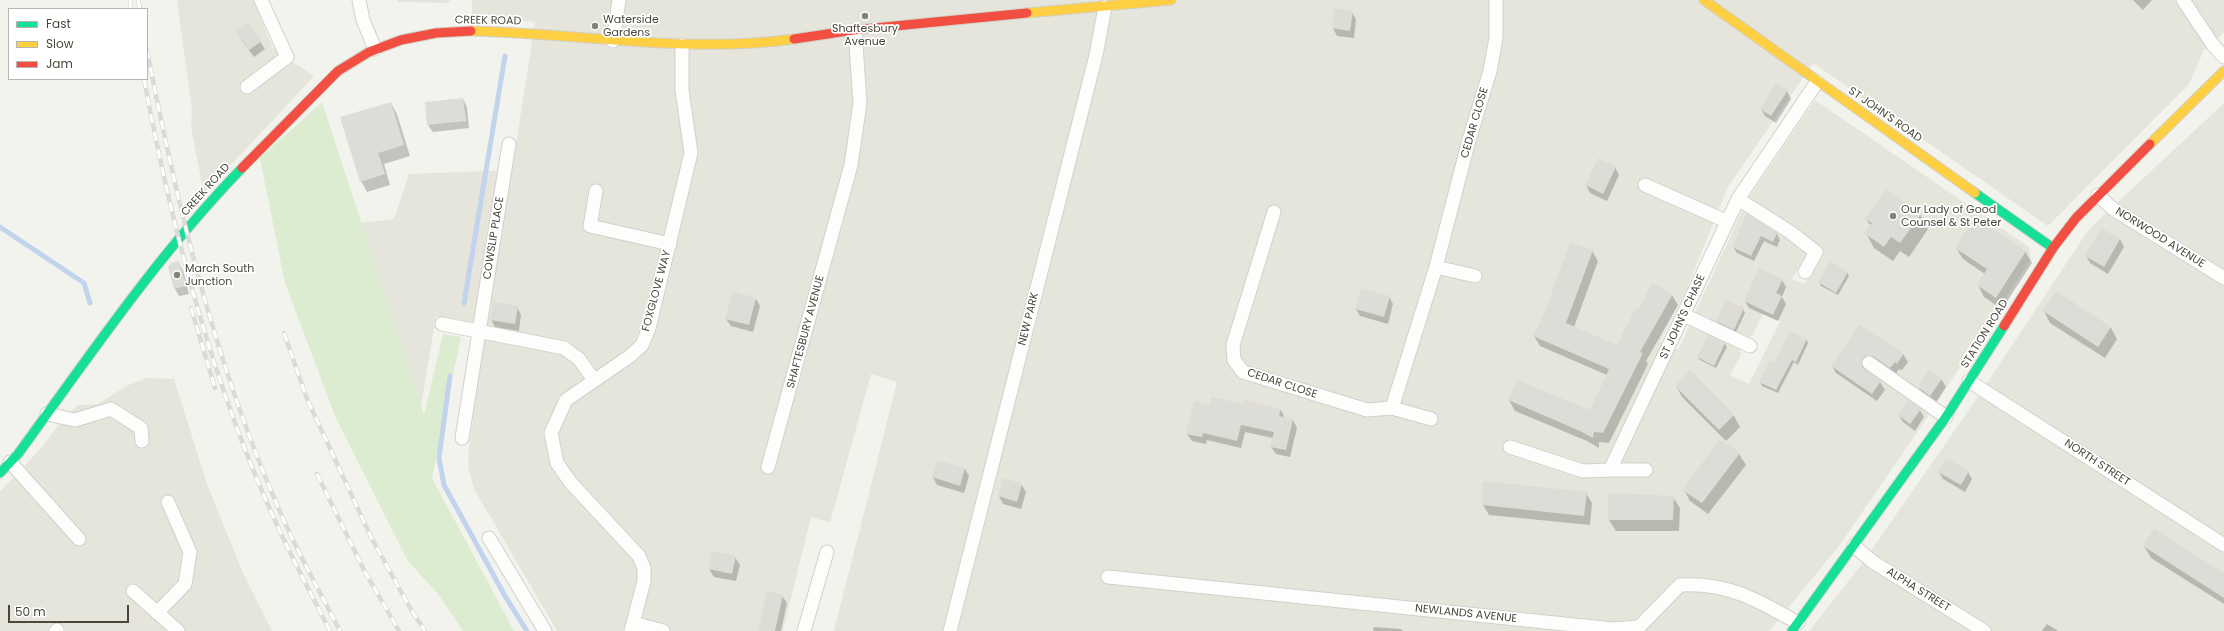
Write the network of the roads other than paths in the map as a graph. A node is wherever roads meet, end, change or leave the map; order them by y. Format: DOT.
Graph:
graph roads {
  1 [pos="261,0"];
  2 [pos="359,0"];
  3 [pos="619,0"];
  4 [pos="1171,0"];
  5 [pos="1496,0"];
  6 [pos="1704,0"];
  7 [pos="2183,0"];
  8 [pos="1105,7"];
  9 [pos="855,30"];
  10 [pos="613,41"];
  11 [pos="682,45"];
  12 [pos="375,48"];
  13 [pos="2224,58"];
  14 [pos="2224,71"];
  15 [pos="1817,82"];
  16 [pos="247,87"];
  17 [pos="509,144"];
  18 [pos="1645,185"];
  19 [pos="596,191"];
  20 [pos="2098,195"];
  21 [pos="1738,199"];
  22 [pos="1274,212"];
  23 [pos="1726,221"];
  24 [pos="670,244"];
  25 [pos="2053,248"];
  26 [pos="1436,267"];
  27 [pos="1805,272"];
  28 [pos="1474,276"];
  29 [pos="2224,278"];
  30 [pos="1684,315"];
  31 [pos="442,324"];
  32 [pos="478,332"];
  33 [pos="1750,346"];
  34 [pos="1869,364"];
  35 [pos="594,380"];
  36 [pos="1969,381"];
  37 [pos="1392,408"];
  38 [pos="48,414"];
  39 [pos="1946,417"];
  40 [pos="1431,419"];
  41 [pos="462,438"];
  42 [pos="142,441"];
  43 [pos="1510,447"];
  44 [pos="10,462"];
  45 [pos="768,467"];
  46 [pos="1610,470"];
  47 [pos="1646,470"];
  48 [pos="0,473"];
  49 [pos="168,502"];
  50 [pos="489,538"];
  51 [pos="79,539"];
  52 [pos="2224,545"];
  53 [pos="1854,546"];
  54 [pos="827,552"];
  55 [pos="1108,578"];
  56 [pos="133,591"];
  57 [pos="157,613"];
  58 [pos="632,627"];
  59 [pos="1795,627"];
  60 [pos="178,631"];
  61 [pos="545,631"];
  62 [pos="663,631"];
  63 [pos="804,631"];
  64 [pos="950,631"];
  65 [pos="1984,631"];
  1 -- 16 [label="street"];
  2 -- 12 [label="street"];
  3 -- 10 [label="street"];
  4 -- 8 [label="street, CREEK ROAD"];
  5 -- 26 [label="street, CEDAR CLOSE"];
  6 -- 15 [label="street, ST JOHN'S ROAD"];
  7 -- 13 [label="street"];
  8 -- 9 [label="street, CREEK ROAD"];
  8 -- 64 [label="street, NEW PARK"];
  9 -- 11 [label="street, CREEK ROAD"];
  9 -- 45 [label="street, SHAFTESBURY AVENUE"];
  10 -- 11 [label="street, CREEK ROAD"];
  10 -- 12 [label="street, CREEK ROAD"];
  11 -- 24 [label="street, FOXGLOVE WAY"];
  12 -- 38 [label="street, CREEK ROAD"];
  14 -- 20 [label="street, STATION ROAD"];
  15 -- 21 [label="street, ST JOHN'S CHASE"];
  15 -- 25 [label="street, ST JOHN'S ROAD"];
  17 -- 32 [label="street, COWSLIP PLACE"];
  18 -- 23 [label="street"];
  19 -- 24 [label="street"];
  20 -- 25 [label="street, STATION ROAD"];
  20 -- 29 [label="street, NORWOOD AVENUE"];
  21 -- 23 [label="street, ST JOHN'S CHASE"];
  21 -- 27 [label="street"];
  22 -- 37 [label="street, CEDAR CLOSE"];
  23 -- 30 [label="street, ST JOHN'S CHASE"];
  24 -- 35 [label="street, FOXGLOVE WAY"];
  25 -- 36 [label="street, STATION ROAD"];
  26 -- 28 [label="street"];
  26 -- 37 [label="street, CEDAR CLOSE"];
  30 -- 33 [label="street"];
  30 -- 46 [label="street, ST JOHN'S CHASE"];
  31 -- 32 [label="street"];
  32 -- 35 [label="street"];
  32 -- 41 [label="street, COWSLIP PLACE"];
  34 -- 39 [label="street"];
  35 -- 58 [label="street, FOXGLOVE WAY"];
  36 -- 39 [label="street, STATION ROAD"];
  36 -- 52 [label="street, NORTH STREET"];
  37 -- 40 [label="street, CEDAR CLOSE"];
  38 -- 42 [label="street"];
  38 -- 44 [label="street, CREEK ROAD"];
  39 -- 53 [label="street, STATION ROAD"];
  43 -- 46 [label="street"];
  44 -- 48 [label="street, CREEK ROAD"];
  44 -- 51 [label="street"];
  46 -- 47 [label="street"];
  49 -- 57 [label="street"];
  50 -- 61 [label="street"];
  53 -- 59 [label="street, STATION ROAD"];
  53 -- 65 [label="street, ALPHA STREET"];
  54 -- 63 [label="street"];
  55 -- 59 [label="street, NEWLANDS AVENUE"];
  56 -- 57 [label="street"];
  57 -- 60 [label="street"];
  58 -- 62 [label="street"];
}
